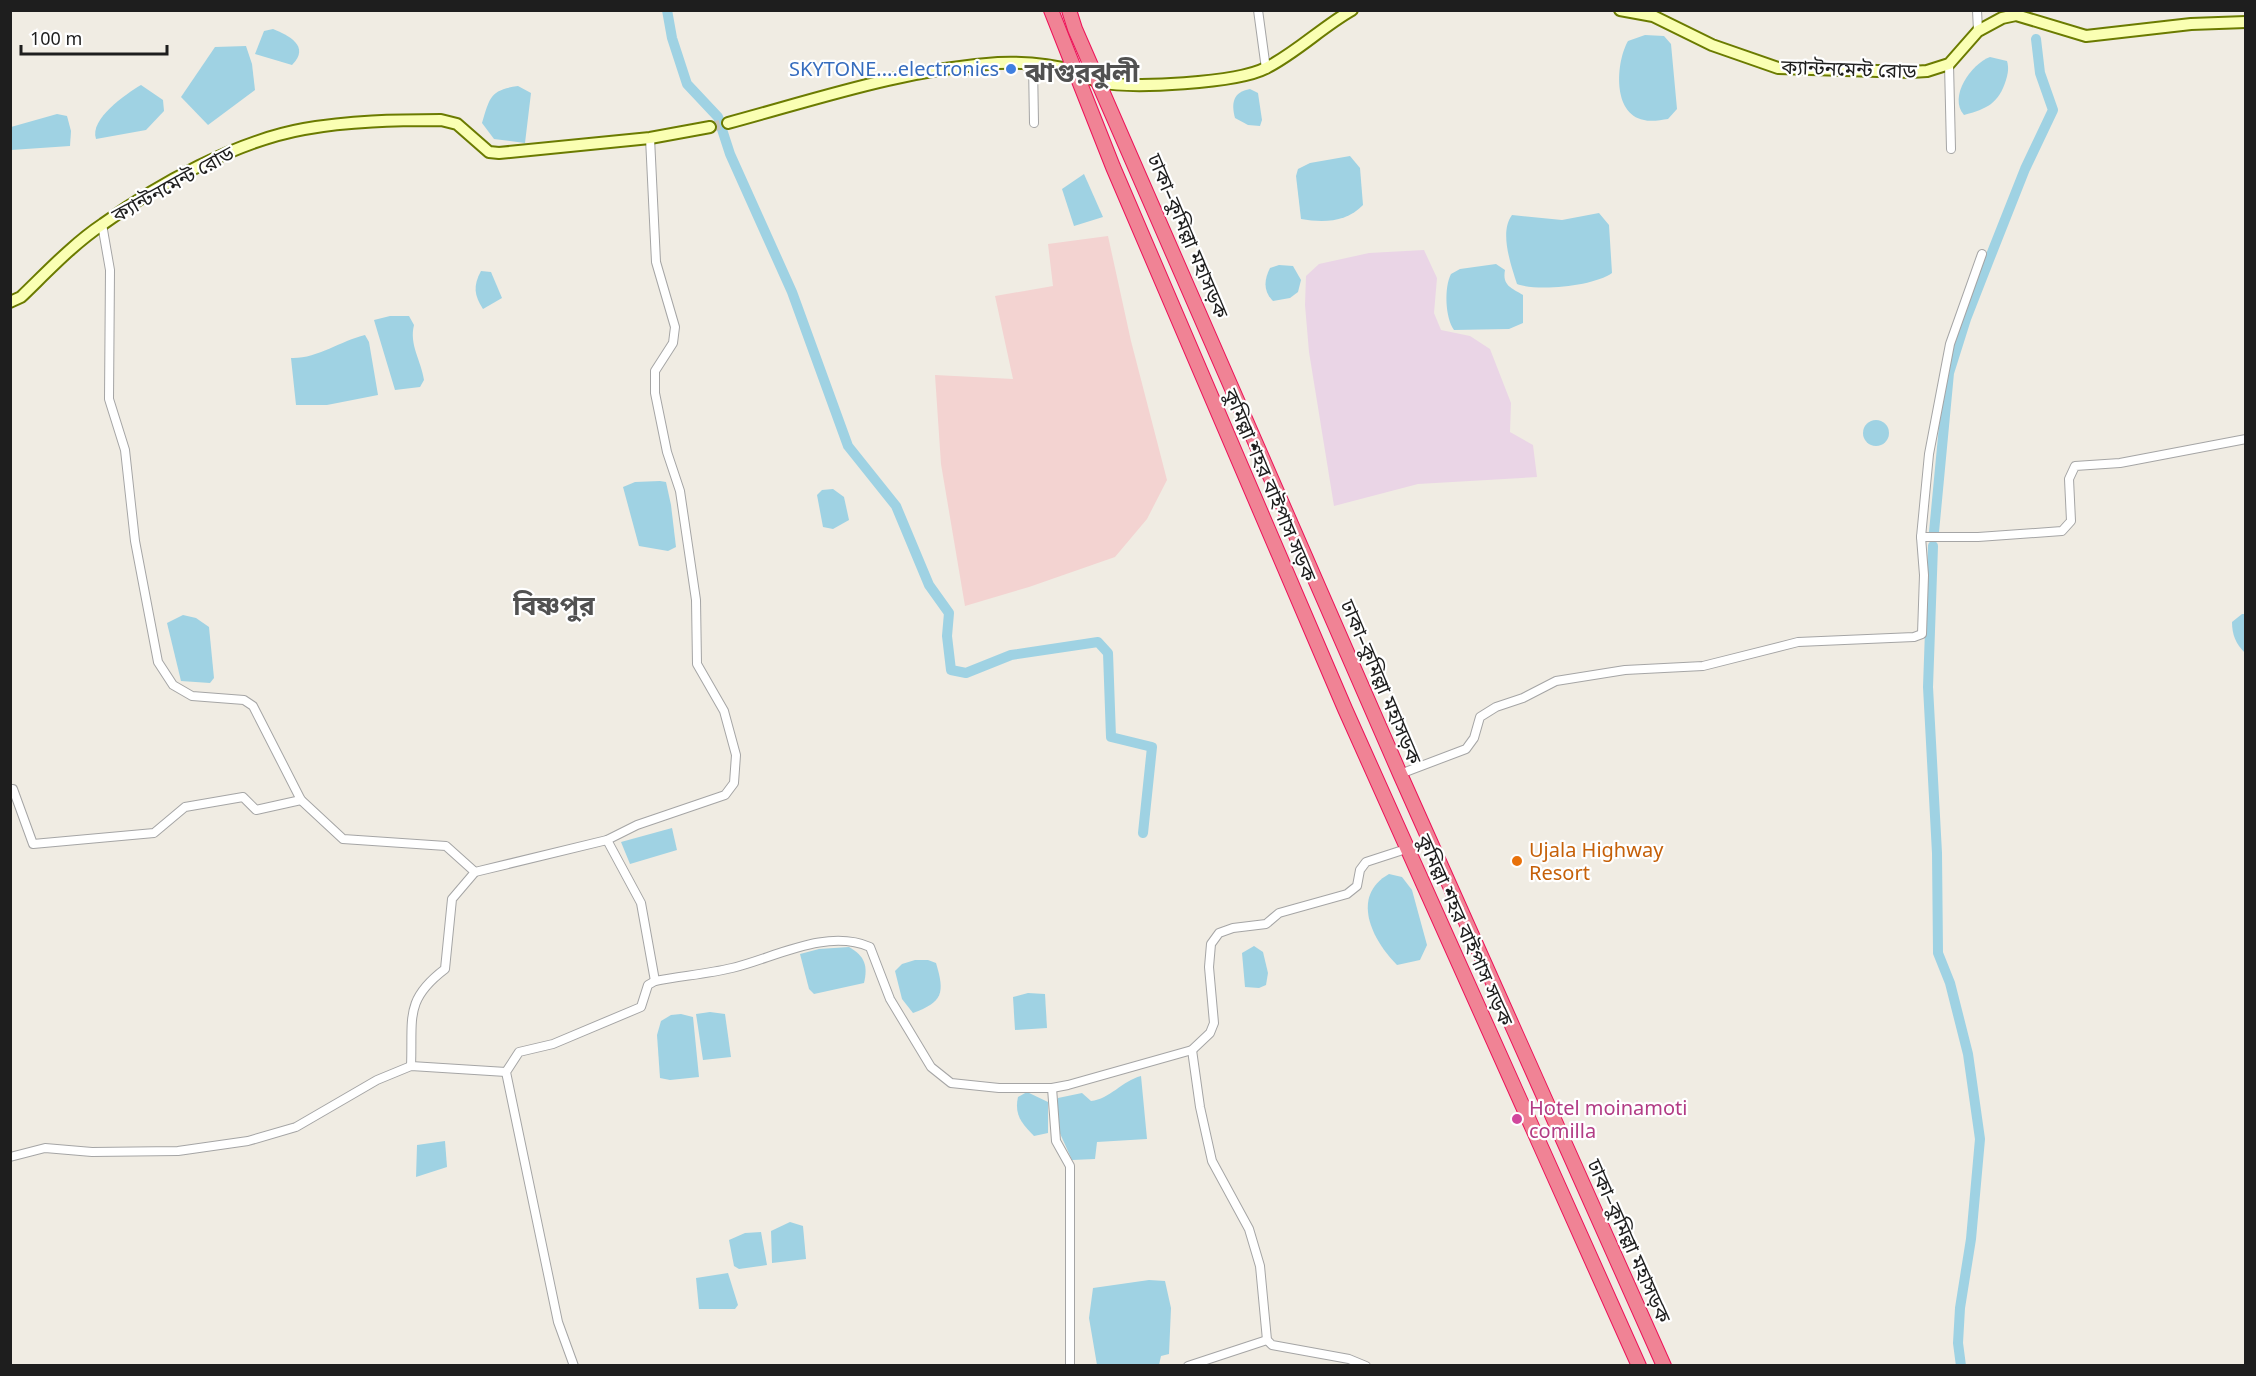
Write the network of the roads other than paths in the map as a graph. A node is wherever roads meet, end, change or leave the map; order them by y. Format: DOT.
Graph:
graph roads {
  1 [pos="1051,10"];
  2 [pos="1069,10"];
  3 [pos="1258,10"];
  4 [pos="1352,10"];
  5 [pos="1620,10"];
  6 [pos="1977,10"];
  7 [pos="2017,13"];
  8 [pos="2246,22"];
  9 [pos="1978,32"];
  10 [pos="1033,64"];
  11 [pos="1949,64"];
  12 [pos="1266,69"];
  13 [pos="1075,71"];
  14 [pos="1100,82"];
  15 [pos="728,123"];
  16 [pos="1034,123"];
  17 [pos="710,127"];
  18 [pos="650,138"];
  19 [pos="1951,148"];
  20 [pos="102,224"];
  21 [pos="1982,254"];
  22 [pos="10,302"];
  23 [pos="2246,439"];
  24 [pos="1921,537"];
  25 [pos="1400,774"];
  26 [pos="10,789"];
  27 [pos="301,800"];
  28 [pos="607,840"];
  29 [pos="1406,849"];
  30 [pos="475,872"];
  31 [pos="655,981"];
  32 [pos="1192,1050"];
  33 [pos="411,1066"];
  34 [pos="506,1071"];
  35 [pos="1052,1088"];
  36 [pos="10,1157"];
  37 [pos="1268,1340"];
  38 [pos="574,1365"];
  39 [pos="1070,1365"];
  40 [pos="1188,1365"];
  41 [pos="1366,1365"];
  42 [pos="1640,1365"];
  43 [pos="1664,1365"];
  1 -- 13 [label="highway, কুমিল্লা শহর বাইপাস সড়ক"];
  2 -- 14 [label="highway, ঢাকা–কুমিল্লা মহাসড়ক"];
  3 -- 12 [label="street"];
  4 -- 12 [label="main road"];
  5 -- 11 [label="main road, ক্যান্টনমেন্ট রোড"];
  6 -- 9 [label="street"];
  7 -- 8 [label="main road"];
  7 -- 9 [label="main road"];
  9 -- 11 [label="main road"];
  10 -- 13 [label="main road"];
  10 -- 15 [label="main road"];
  10 -- 16 [label="street"];
  11 -- 19 [label="street"];
  12 -- 14 [label="main road"];
  13 -- 14 [label="main road"];
  13 -- 29 [label="highway, কুমিল্লা শহর বাইপাস সড়ক"];
  14 -- 25 [label="highway, ঢাকা–কুমিল্লা মহাসড়ক"];
  17 -- 18 [label="main road, ক্যান্টনমেন্ট রোড"];
  18 -- 20 [label="main road, ক্যান্টনমেন্ট রোড"];
  18 -- 28 [label="street"];
  20 -- 22 [label="main road, ক্যান্টনমেন্ট রোড"];
  20 -- 27 [label="street"];
  21 -- 24 [label="street"];
  23 -- 24 [label="street"];
  24 -- 25 [label="street"];
  25 -- 43 [label="highway, ঢাকা–কুমিল্লা মহাসড়ক"];
  26 -- 27 [label="street"];
  27 -- 30 [label="street"];
  28 -- 30 [label="street"];
  28 -- 31 [label="street"];
  29 -- 32 [label="street"];
  29 -- 42 [label="highway, কুমিল্লা শহর বাইপাস সড়ক"];
  30 -- 33 [label="street"];
  31 -- 34 [label="street"];
  31 -- 35 [label="street"];
  32 -- 35 [label="street"];
  32 -- 37 [label="street"];
  33 -- 34 [label="street"];
  33 -- 36 [label="street"];
  34 -- 38 [label="street"];
  35 -- 39 [label="street"];
  37 -- 40 [label="street"];
  37 -- 41 [label="street"];
}
